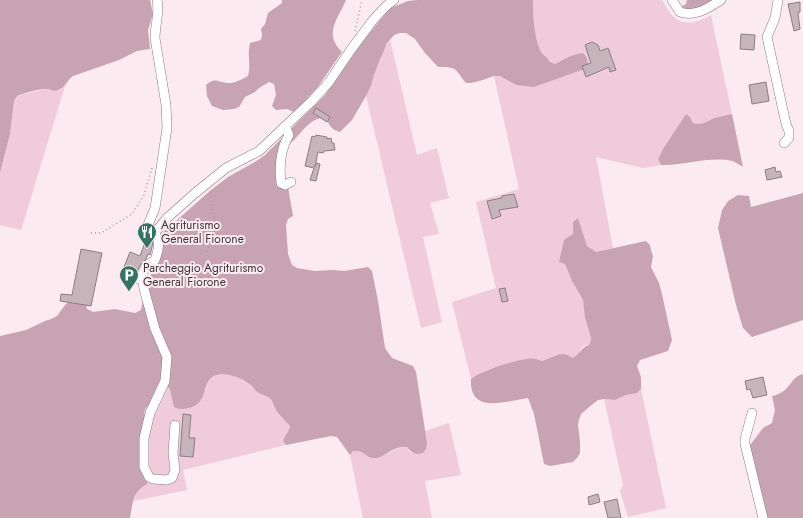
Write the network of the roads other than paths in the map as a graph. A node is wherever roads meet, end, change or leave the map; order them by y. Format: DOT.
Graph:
graph roads {
  1 [pos="157,0"];
  2 [pos="394,0"];
  3 [pos="672,0"];
  4 [pos="721,0"];
  5 [pos="778,0"];
  6 [pos="285,126"];
  7 [pos="784,143"];
  8 [pos="291,182"];
  9 [pos="156,231"];
  10 [pos="752,413"];
  11 [pos="175,425"];
  12 [pos="763,518"];
  1 -- 9 [label="street"];
  2 -- 6 [label="street"];
  3 -- 4 [label="street"];
  5 -- 7 [label="street"];
  6 -- 8 [label="street"];
  6 -- 9 [label="street"];
  9 -- 11 [label="street"];
  10 -- 12 [label="street"];
}
